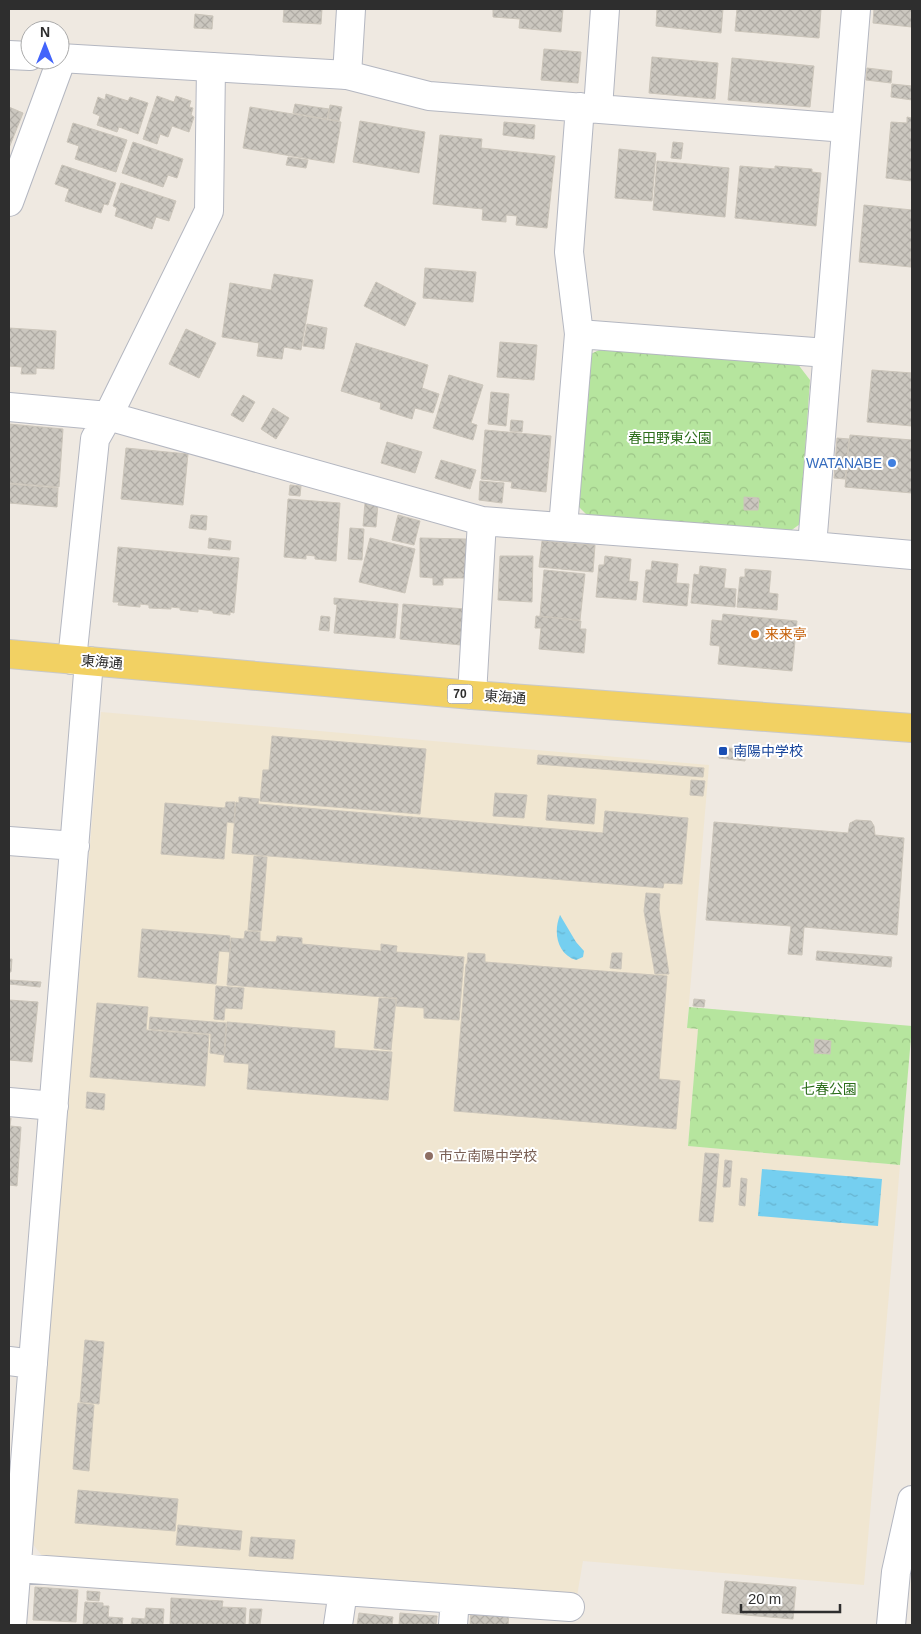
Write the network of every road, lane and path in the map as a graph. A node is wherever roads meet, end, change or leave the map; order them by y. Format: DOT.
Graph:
graph roads {
  1 [pos="352,9"];
  2 [pos="605,9"];
  3 [pos="856,9"];
  4 [pos="70,59"];
  5 [pos="211,67"];
  6 [pos="57,70"];
  7 [pos="347,76"];
  8 [pos="589,108"];
  9 [pos="846,128"];
  10 [pos="9,202"];
  11 [pos="579,334"];
  12 [pos="827,353"];
  13 [pos="9,407"];
  14 [pos="108,416"];
  15 [pos="482,521"];
  16 [pos="563,527"];
  17 [pos="812,546"];
  18 [pos="912,555"];
  19 [pos="9,654"];
  20 [pos="80,660"];
  21 [pos="472,695"];
  22 [pos="912,728"];
  23 [pos="9,841"];
  24 [pos="75,846"];
  25 [pos="9,1102"];
  26 [pos="54,1106"];
  27 [pos="21,1363"];
  28 [pos="912,1500"];
  29 [pos="16,1568"];
  30 [pos="342,1591"];
  31 [pos="570,1607"];
  32 [pos="454,1612"];
  33 [pos="12,1625"];
  34 [pos="338,1625"];
  35 [pos="892,1625"];
  1 -- 7 [label="street"];
  2 -- 8 [label="street"];
  3 -- 9 [label="street"];
  4 -- 5 [label="street"];
  5 -- 7 [label="street"];
  5 -- 14 [label="street"];
  6 -- 10 [label="street"];
  7 -- 8 [label="street"];
  8 -- 9 [label="street"];
  8 -- 11 [label="street"];
  9 -- 12 [label="street"];
  11 -- 12 [label="street"];
  11 -- 16 [label="street"];
  12 -- 17 [label="street"];
  13 -- 14 [label="street"];
  14 -- 15 [label="street"];
  14 -- 20 [label="street"];
  15 -- 16 [label="street"];
  15 -- 21 [label="street"];
  16 -- 17 [label="street"];
  17 -- 18 [label="street"];
  19 -- 20 [label="main road, 東海通 / 70"];
  20 -- 21 [label="main road, 東海通 / 70"];
  20 -- 24 [label="street"];
  21 -- 22 [label="main road, 東海通 / 70"];
  23 -- 24 [label="street"];
  24 -- 26 [label="street"];
  25 -- 26 [label="street"];
  26 -- 27 [label="street"];
  27 -- 29 [label="street"];
  28 -- 35 [label="street"];
  29 -- 30 [label="street"];
  29 -- 33 [label="street"];
  30 -- 32 [label="street"];
  30 -- 34 [label="street"];
  31 -- 32 [label="street"];
}
